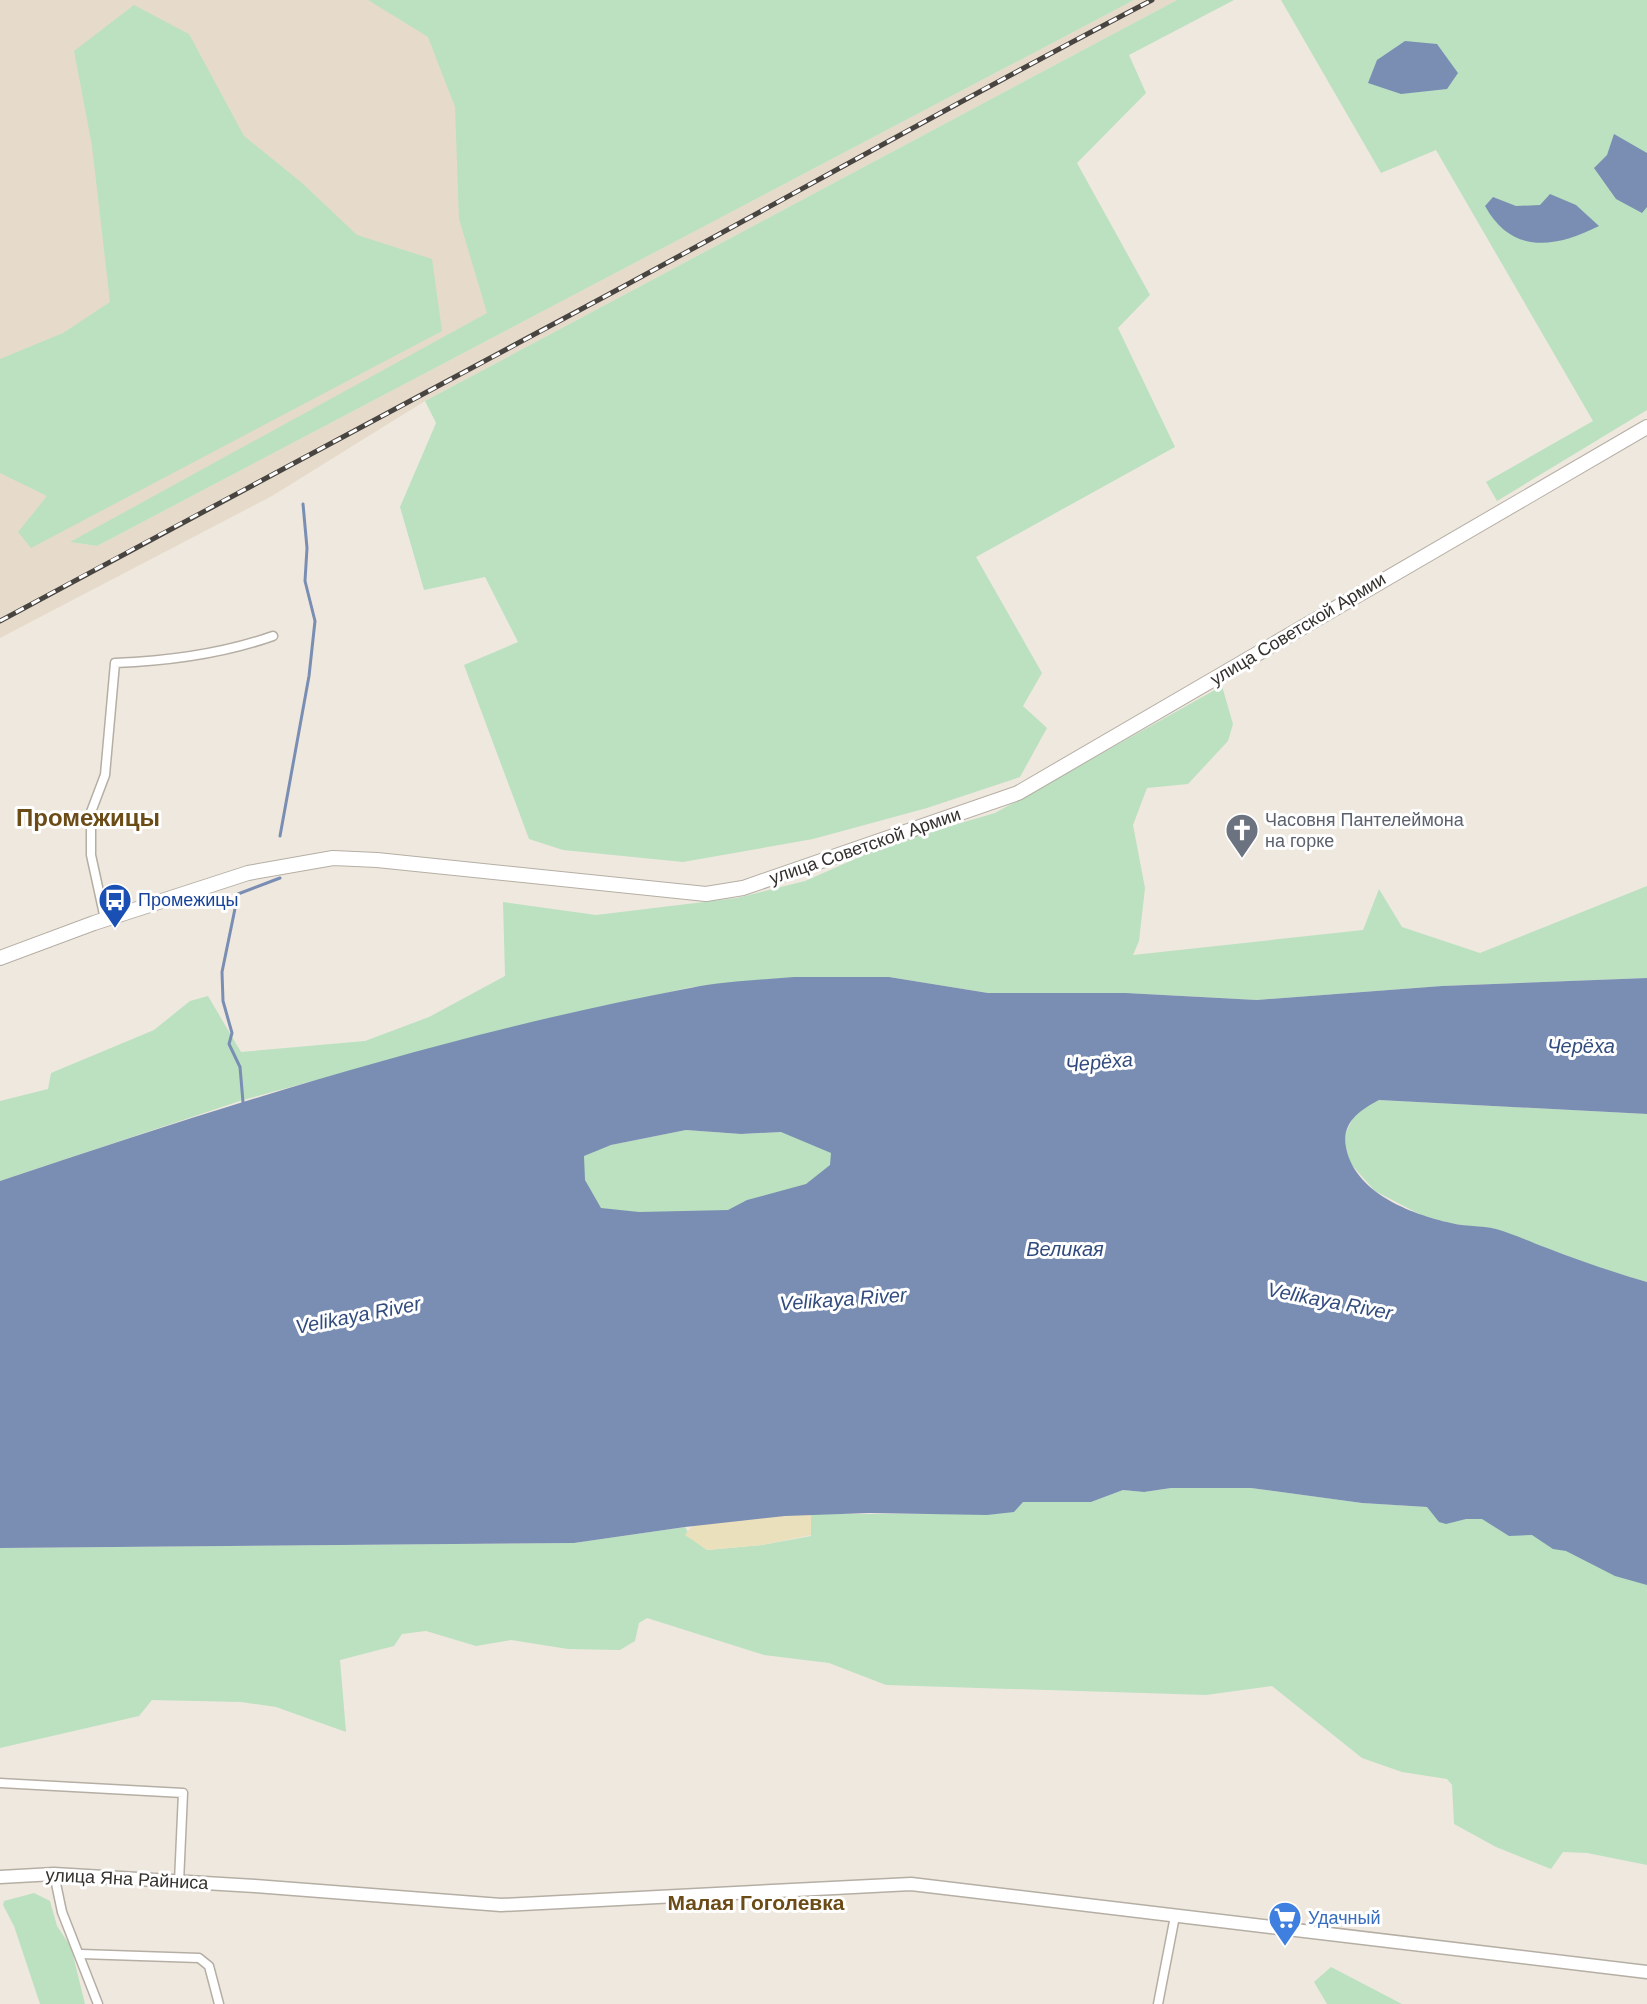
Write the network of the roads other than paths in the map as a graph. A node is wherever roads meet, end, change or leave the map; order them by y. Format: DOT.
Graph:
graph roads {
  1 [pos="1647,426"];
  2 [pos="273,636"];
  3 [pos="105,919"];
  4 [pos="0,958"];
  5 [pos="0,1783"];
  6 [pos="54,1874"];
  7 [pos="0,1876"];
  8 [pos="179,1882"];
  9 [pos="1175,1916"];
  10 [pos="81,1954"];
  11 [pos="1647,1972"];
  12 [pos="98,2004"];
  13 [pos="219,2004"];
  14 [pos="1158,2004"];
  1 -- 3 [label="main road, улица Советской Армии"];
  2 -- 3 [label="street"];
  3 -- 4 [label="main road, улица Советской Армии"];
  5 -- 8 [label="street"];
  6 -- 7 [label="street, улица Яна Райниса"];
  6 -- 8 [label="street, улица Яна Райниса"];
  6 -- 10 [label="street"];
  8 -- 9 [label="street, улица Яна Райниса"];
  9 -- 11 [label="street, улица Яна Райниса"];
  9 -- 14 [label="street"];
  10 -- 12 [label="street"];
  10 -- 13 [label="street"];
}
